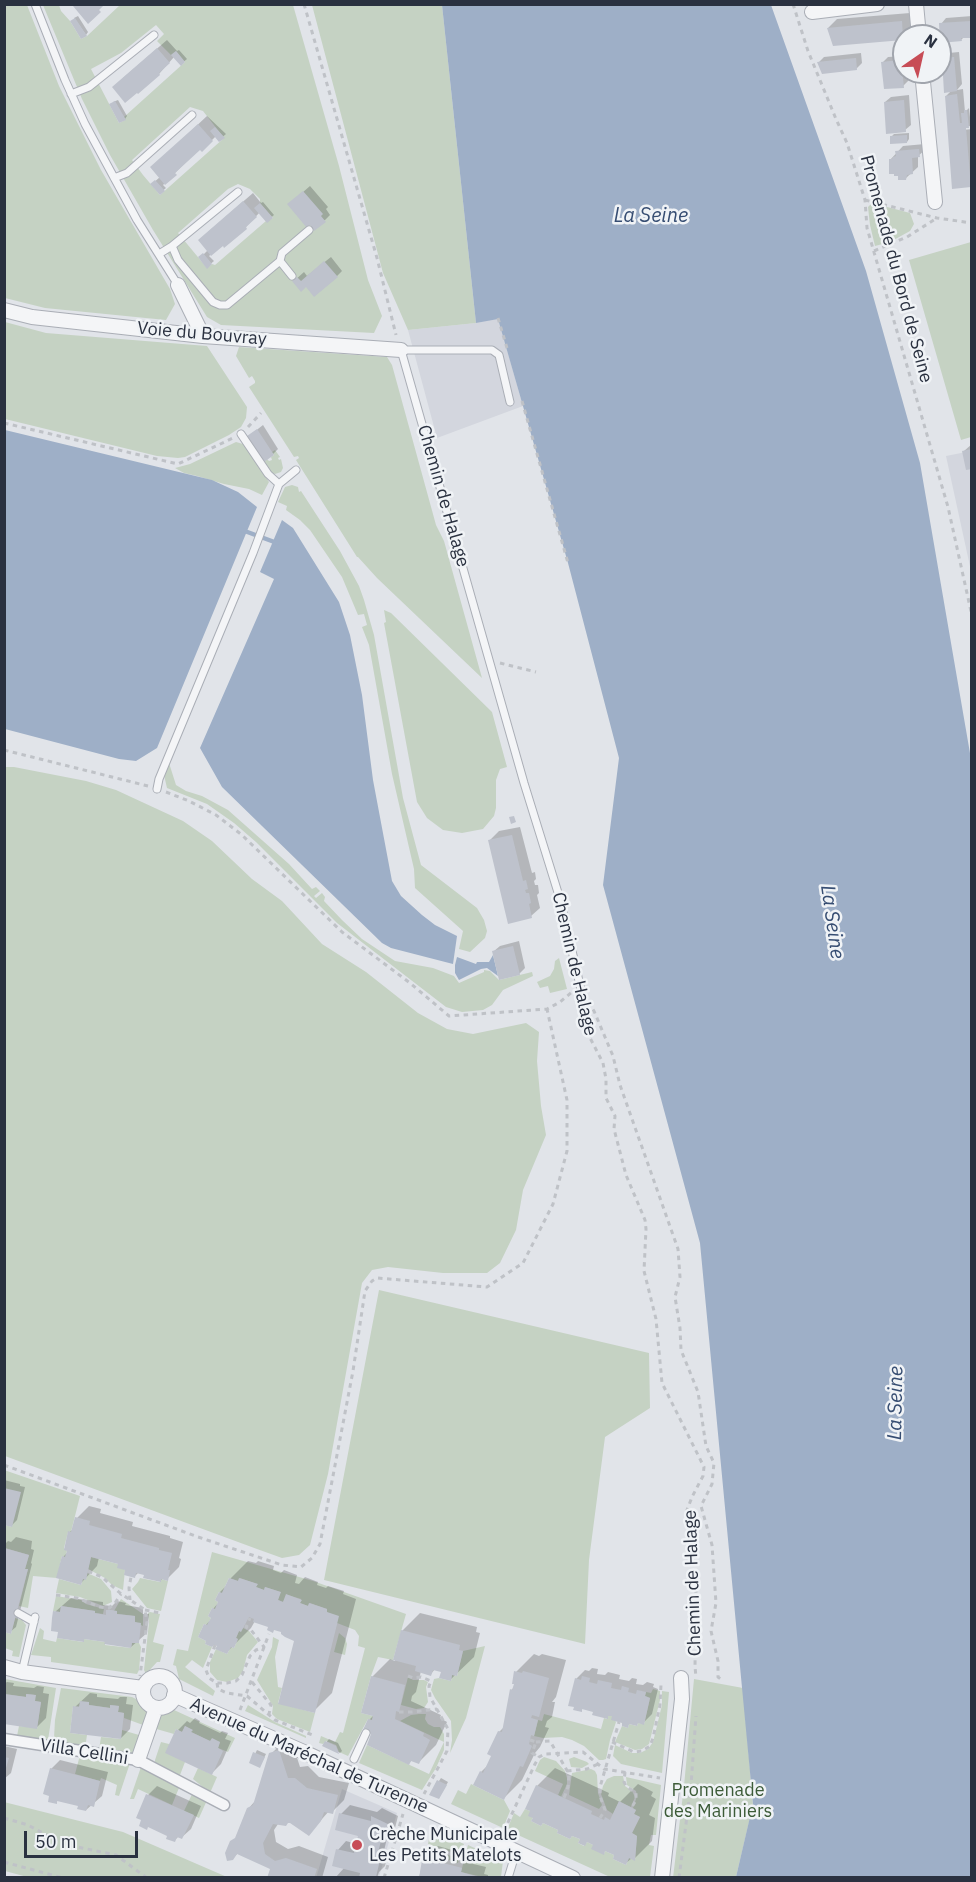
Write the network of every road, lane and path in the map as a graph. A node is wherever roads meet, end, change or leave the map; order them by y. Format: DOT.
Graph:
graph roads {
  1 [pos="44,4"];
  2 [pos="304,4"];
  3 [pos="793,4"];
  4 [pos="878,4"];
  5 [pos="916,4"];
  6 [pos="35,5"];
  7 [pos="871,5"];
  8 [pos="812,12"];
  9 [pos="918,24"];
  10 [pos="154,35"];
  11 [pos="923,84"];
  12 [pos="71,93"];
  13 [pos="192,115"];
  14 [pos="114,178"];
  15 [pos="238,192"];
  16 [pos="865,200"];
  17 [pos="935,200"];
  18 [pos="937,219"];
  19 [pos="972,223"];
  20 [pos="309,230"];
  21 [pos="172,246"];
  22 [pos="873,251"];
  23 [pos="159,254"];
  24 [pos="280,261"];
  25 [pos="292,276"];
  26 [pos="178,285"];
  27 [pos="4,310"];
  28 [pos="498,318"];
  29 [pos="203,336"];
  30 [pos="401,350"];
  31 [pos="508,351"];
  32 [pos="520,395"];
  33 [pos="510,402"];
  34 [pos="261,413"];
  35 [pos="4,423"];
  36 [pos="241,434"];
  37 [pos="296,470"];
  38 [pos="279,484"];
  39 [pos="568,563"];
  40 [pos="972,616"];
  41 [pos="490,660"];
  42 [pos="536,672"];
  43 [pos="4,750"];
  44 [pos="157,789"];
  45 [pos="582,994"];
  46 [pos="568,995"];
  47 [pos="547,1009"];
  48 [pos="4,1465"];
  49 [pos="88,1570"];
  50 [pos="131,1577"];
  51 [pos="121,1594"];
  52 [pos="56,1595"];
  53 [pos="130,1600"];
  54 [pos="145,1610"];
  55 [pos="18,1613"];
  56 [pos="160,1613"];
  57 [pos="250,1618"];
  58 [pos="270,1634"];
  59 [pos="215,1645"];
  60 [pos="264,1647"];
  61 [pos="4,1667"];
  62 [pos="22,1672"];
  63 [pos="408,1676"];
  64 [pos="681,1678"];
  65 [pos="697,1680"];
  66 [pos="722,1680"];
  67 [pos="141,1682"];
  68 [pos="252,1682"];
  69 [pos="217,1683"];
  70 [pos="660,1684"];
  71 [pos="174,1695"];
  72 [pos="247,1696"];
  73 [pos="156,1708"];
  74 [pos="437,1709"];
  75 [pos="240,1710"];
  76 [pos="399,1712"];
  77 [pos="269,1714"];
  78 [pos="696,1714"];
  79 [pos="619,1722"];
  80 [pos="366,1733"];
  81 [pos="315,1736"];
  82 [pos="4,1739"];
  83 [pos="530,1740"];
  84 [pos="537,1742"];
  85 [pos="612,1742"];
  86 [pos="559,1754"];
  87 [pos="539,1757"];
  88 [pos="354,1759"];
  89 [pos="138,1760"];
  90 [pos="598,1764"];
  91 [pos="604,1769"];
  92 [pos="567,1771"];
  93 [pos="625,1772"];
  94 [pos="653,1777"];
  95 [pos="429,1785"];
  96 [pos="564,1798"];
  97 [pos="224,1805"];
  98 [pos="406,1808"];
  99 [pos="632,1808"];
  100 [pos="4,1818"];
  101 [pos="600,1818"];
  102 [pos="504,1831"];
  103 [pos="516,1852"];
  104 [pos="4,1862"];
  105 [pos="63,1878"];
  106 [pos="147,1878"];
  107 [pos="384,1878"];
  108 [pos="508,1878"];
  109 [pos="573,1878"];
  110 [pos="662,1878"];
  111 [pos="679,1878"];
  1 -- 6 [label="lane"];
  2 -- 30 [label="path"];
  3 -- 16 [label="path, Promenade du Bord de Seine"];
  4 -- 7 [label="street"];
  5 -- 9 [label="street"];
  6 -- 12 [label="lane"];
  7 -- 8 [label="street"];
  10 -- 12 [label="lane"];
  11 -- 17 [label="street"];
  12 -- 14 [label="lane"];
  13 -- 14 [label="lane"];
  14 -- 23 [label="lane"];
  15 -- 21 [label="lane"];
  16 -- 18 [label="path"];
  16 -- 22 [label="path, Promenade du Bord de Seine"];
  17 -- 18 [label="path"];
  18 -- 19 [label="path"];
  18 -- 22 [label="path"];
  20 -- 24 [label="lane"];
  21 -- 23 [label="lane"];
  21 -- 24 [label="lane"];
  22 -- 40 [label="path, Promenade du Bord de Seine"];
  23 -- 26 [label="lane"];
  24 -- 25 [label="lane"];
  26 -- 29 [label="street"];
  27 -- 29 [label="street, Voie du Bouvray"];
  28 -- 31 [label="path"];
  29 -- 30 [label="street, Voie du Bouvray"];
  30 -- 33 [label="lane"];
  30 -- 41 [label="lane, Chemin de Halage"];
  32 -- 39 [label="path"];
  34 -- 36 [label="path"];
  35 -- 36 [label="path"];
  36 -- 38 [label="lane"];
  37 -- 38 [label="lane"];
  38 -- 44 [label="lane"];
  41 -- 42 [label="path"];
  41 -- 45 [label="lane, Chemin de Halage"];
  43 -- 44 [label="path"];
  44 -- 47 [label="path"];
  45 -- 65 [label="path, Chemin de Halage"];
  45 -- 66 [label="path"];
  46 -- 47 [label="path"];
  47 -- 48 [label="path"];
  49 -- 51 [label="path"];
  50 -- 53 [label="path"];
  51 -- 52 [label="path"];
  51 -- 53 [label="path"];
  53 -- 54 [label="path"];
  54 -- 56 [label="path"];
  54 -- 67 [label="path"];
  55 -- 62 [label="lane"];
  57 -- 60 [label="path"];
  58 -- 60 [label="path"];
  59 -- 69 [label="path"];
  60 -- 68 [label="path"];
  60 -- 69 [label="path"];
  61 -- 62 [label="street"];
  62 -- 67 [label="street"];
  63 -- 74 [label="path"];
  64 -- 110 [label="street"];
  67 -- 71 [label="street"];
  67 -- 73 [label="street"];
  68 -- 72 [label="path"];
  68 -- 77 [label="path"];
  69 -- 72 [label="path"];
  70 -- 85 [label="path"];
  71 -- 73 [label="street"];
  71 -- 103 [label="street, Avenue du Maréchal de Turenne"];
  72 -- 75 [label="path"];
  72 -- 77 [label="path"];
  73 -- 89 [label="street"];
  74 -- 76 [label="path"];
  74 -- 95 [label="path"];
  77 -- 81 [label="path"];
  78 -- 111 [label="path"];
  79 -- 85 [label="path"];
  80 -- 88 [label="lane"];
  82 -- 89 [label="street, Villa Cellini"];
  83 -- 84 [label="path"];
  84 -- 86 [label="path"];
  84 -- 87 [label="path"];
  85 -- 91 [label="path"];
  86 -- 87 [label="path"];
  86 -- 90 [label="path"];
  86 -- 92 [label="path"];
  87 -- 102 [label="path"];
  89 -- 97 [label="street, Villa Cellini"];
  90 -- 91 [label="path"];
  90 -- 92 [label="path"];
  91 -- 93 [label="path"];
  91 -- 101 [label="path"];
  92 -- 96 [label="path"];
  93 -- 94 [label="path"];
  93 -- 99 [label="path"];
  98 -- 107 [label="path"];
  100 -- 106 [label="path"];
  103 -- 108 [label="lane"];
  103 -- 109 [label="street, Avenue du Maréchal de Turenne"];
  104 -- 105 [label="path"];
}
